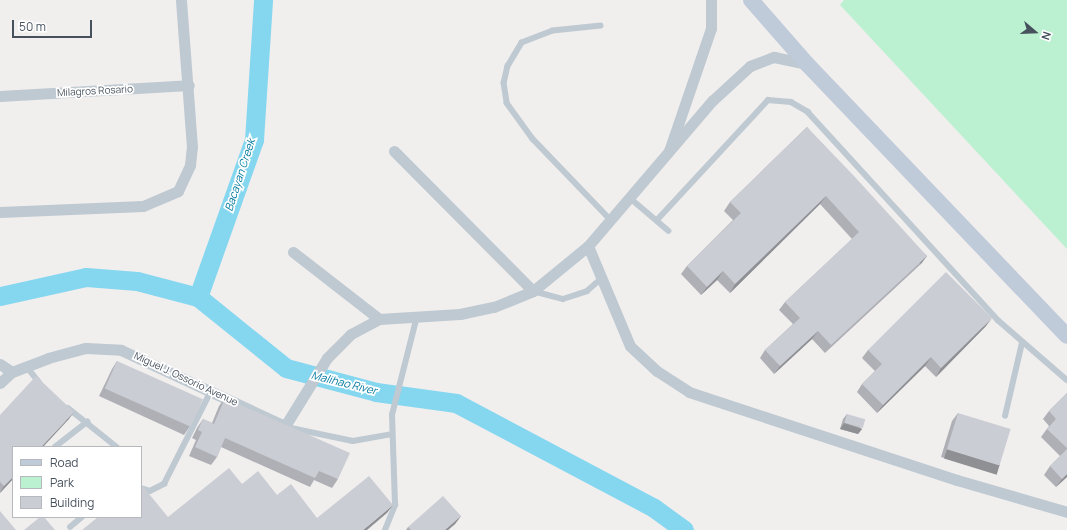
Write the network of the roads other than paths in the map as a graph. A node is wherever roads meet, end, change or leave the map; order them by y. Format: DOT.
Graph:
graph roads {
  1 [pos="181,0"];
  2 [pos="711,0"];
  3 [pos="751,0"];
  4 [pos="601,26"];
  5 [pos="807,64"];
  6 [pos="189,86"];
  7 [pos="0,96"];
  8 [pos="394,151"];
  9 [pos="669,154"];
  10 [pos="629,196"];
  11 [pos="0,212"];
  12 [pos="610,220"];
  13 [pos="657,220"];
  14 [pos="669,231"];
  15 [pos="588,246"];
  16 [pos="293,252"];
  17 [pos="602,278"];
  18 [pos="533,291"];
  19 [pos="418,314"];
  20 [pos="379,319"];
  21 [pos="1067,336"];
  22 [pos="1022,343"];
  23 [pos="0,364"];
  24 [pos="27,367"];
  25 [pos="12,372"];
  26 [pos="1067,380"];
  27 [pos="0,383"];
  28 [pos="44,387"];
  29 [pos="211,390"];
  30 [pos="59,400"];
  31 [pos="1005,416"];
  32 [pos="87,422"];
  33 [pos="285,426"];
  34 [pos="391,434"];
  35 [pos="56,446"];
  36 [pos="116,446"];
  37 [pos="142,488"];
  38 [pos="1067,512"];
  39 [pos="79,518"];
  40 [pos="70,527"];
  41 [pos="385,530"];
  1 -- 6 [label="street"];
  2 -- 9 [label="street"];
  3 -- 5 [label="street"];
  4 -- 12 [label="lane"];
  5 -- 9 [label="street"];
  5 -- 21 [label="street"];
  6 -- 7 [label="street, Milagros Rosario"];
  6 -- 11 [label="street"];
  8 -- 18 [label="street"];
  9 -- 10 [label="street"];
  10 -- 12 [label="street"];
  10 -- 13 [label="lane"];
  12 -- 15 [label="street"];
  13 -- 14 [label="lane"];
  13 -- 22 [label="lane"];
  15 -- 17 [label="street"];
  15 -- 18 [label="street"];
  16 -- 20 [label="street"];
  17 -- 18 [label="lane"];
  17 -- 38 [label="street"];
  18 -- 19 [label="street"];
  19 -- 20 [label="street"];
  19 -- 34 [label="lane"];
  20 -- 33 [label="street"];
  22 -- 26 [label="lane"];
  22 -- 31 [label="lane"];
  23 -- 25 [label="street"];
  24 -- 25 [label="street, Miguel J. Ossorio Avenue"];
  24 -- 28 [label="lane"];
  24 -- 29 [label="street, Miguel J. Ossorio Avenue"];
  25 -- 27 [label="street, Miguel J. Ossorio Avenue"];
  29 -- 33 [label="street, Miguel J. Ossorio Avenue"];
  29 -- 37 [label="lane"];
  30 -- 32 [label="lane"];
  32 -- 35 [label="lane"];
  32 -- 36 [label="lane"];
  33 -- 34 [label="lane"];
  34 -- 41 [label="lane"];
  39 -- 40 [label="lane"];
}
